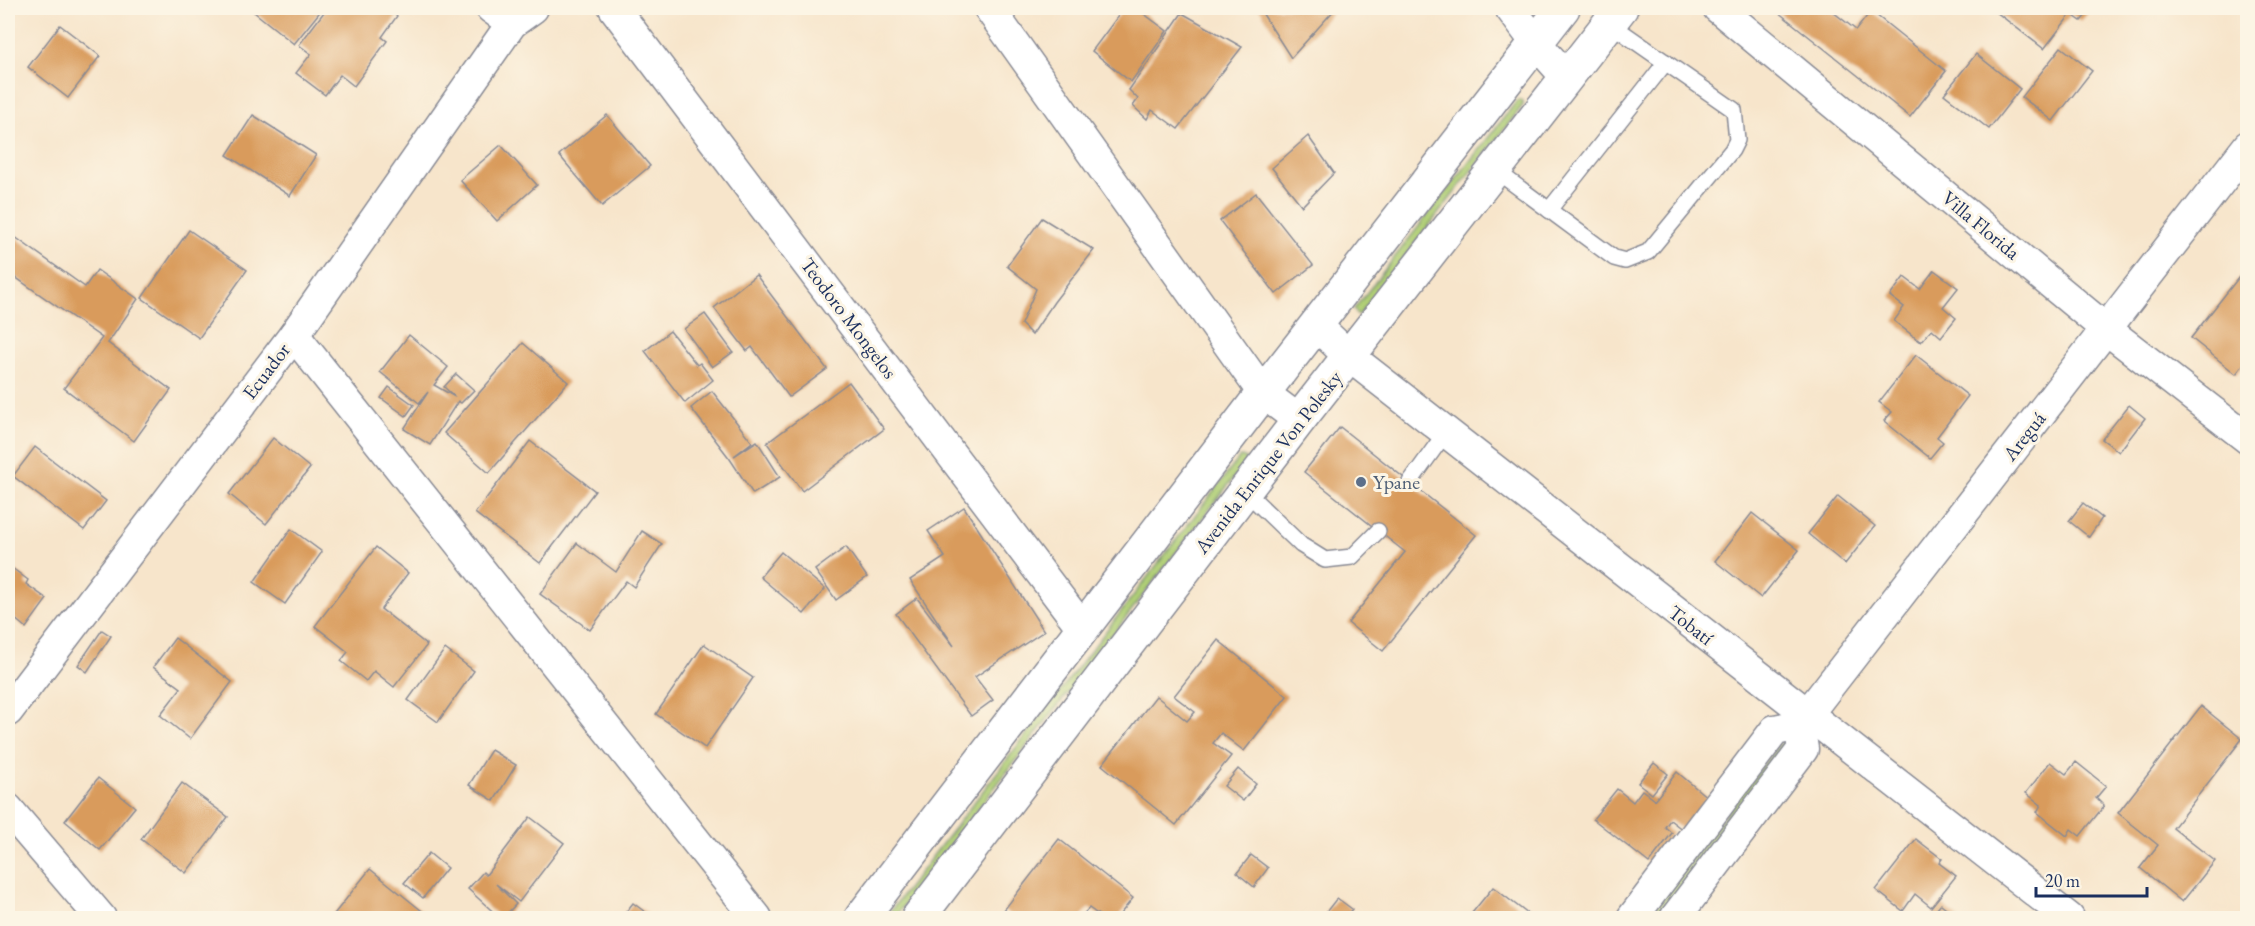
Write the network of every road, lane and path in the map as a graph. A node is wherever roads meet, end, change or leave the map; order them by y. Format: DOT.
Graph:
graph roads {
  1 [pos="614,8"];
  2 [pos="989,8"];
  3 [pos="1510,8"];
  4 [pos="1563,8"];
  5 [pos="1718,8"];
  6 [pos="512,13"];
  7 [pos="1615,15"];
  8 [pos="1536,43"];
  9 [pos="1666,62"];
  10 [pos="1567,78"];
  11 [pos="2247,146"];
  12 [pos="1495,171"];
  13 [pos="1549,210"];
  14 [pos="1317,327"];
  15 [pos="2106,329"];
  16 [pos="294,335"];
  17 [pos="1350,357"];
  18 [pos="1263,393"];
  19 [pos="1299,420"];
  20 [pos="1446,432"];
  21 [pos="2247,439"];
  22 [pos="1410,482"];
  23 [pos="1245,491"];
  24 [pos="1378,531"];
  25 [pos="1083,629"];
  26 [pos="8,711"];
  27 [pos="1804,721"];
  28 [pos="8,809"];
  29 [pos="101,918"];
  30 [pos="757,918"];
  31 [pos="861,918"];
  32 [pos="918,918"];
  33 [pos="1632,918"];
  34 [pos="1675,918"];
  35 [pos="2069,918"];
  1 -- 25 [label="street, Teodoro Mongelos"];
  2 -- 18 [label="street"];
  3 -- 8 [label="street"];
  4 -- 8 [label="main road"];
  5 -- 15 [label="street, Villa Florida"];
  6 -- 16 [label="street, Ecuador"];
  7 -- 9 [label="lane"];
  7 -- 10 [label="main road, Avenida Enrique Von Polesky"];
  8 -- 10 [label="street"];
  8 -- 14 [label="main road"];
  9 -- 13 [label="lane"];
  9 -- 13 [label="lane"];
  10 -- 12 [label="main road, Avenida Enrique Von Polesky"];
  11 -- 15 [label="street, Areguá"];
  12 -- 13 [label="lane"];
  12 -- 17 [label="main road, Avenida Enrique Von Polesky"];
  14 -- 17 [label="street, Tobatí"];
  14 -- 18 [label="main road"];
  15 -- 21 [label="street, Villa Florida"];
  15 -- 27 [label="street, Areguá"];
  16 -- 26 [label="street, Ecuador"];
  16 -- 30 [label="street"];
  17 -- 19 [label="main road, Avenida Enrique Von Polesky"];
  17 -- 20 [label="street, Tobatí"];
  18 -- 19 [label="street"];
  18 -- 25 [label="main road"];
  19 -- 23 [label="main road, Avenida Enrique Von Polesky"];
  20 -- 22 [label="lane"];
  20 -- 27 [label="street, Tobatí"];
  23 -- 24 [label="lane"];
  23 -- 32 [label="main road, Avenida Enrique Von Polesky"];
  25 -- 31 [label="main road"];
  27 -- 33 [label="street"];
  27 -- 34 [label="street"];
  27 -- 35 [label="street, Tobatí"];
  28 -- 29 [label="street"];
}
